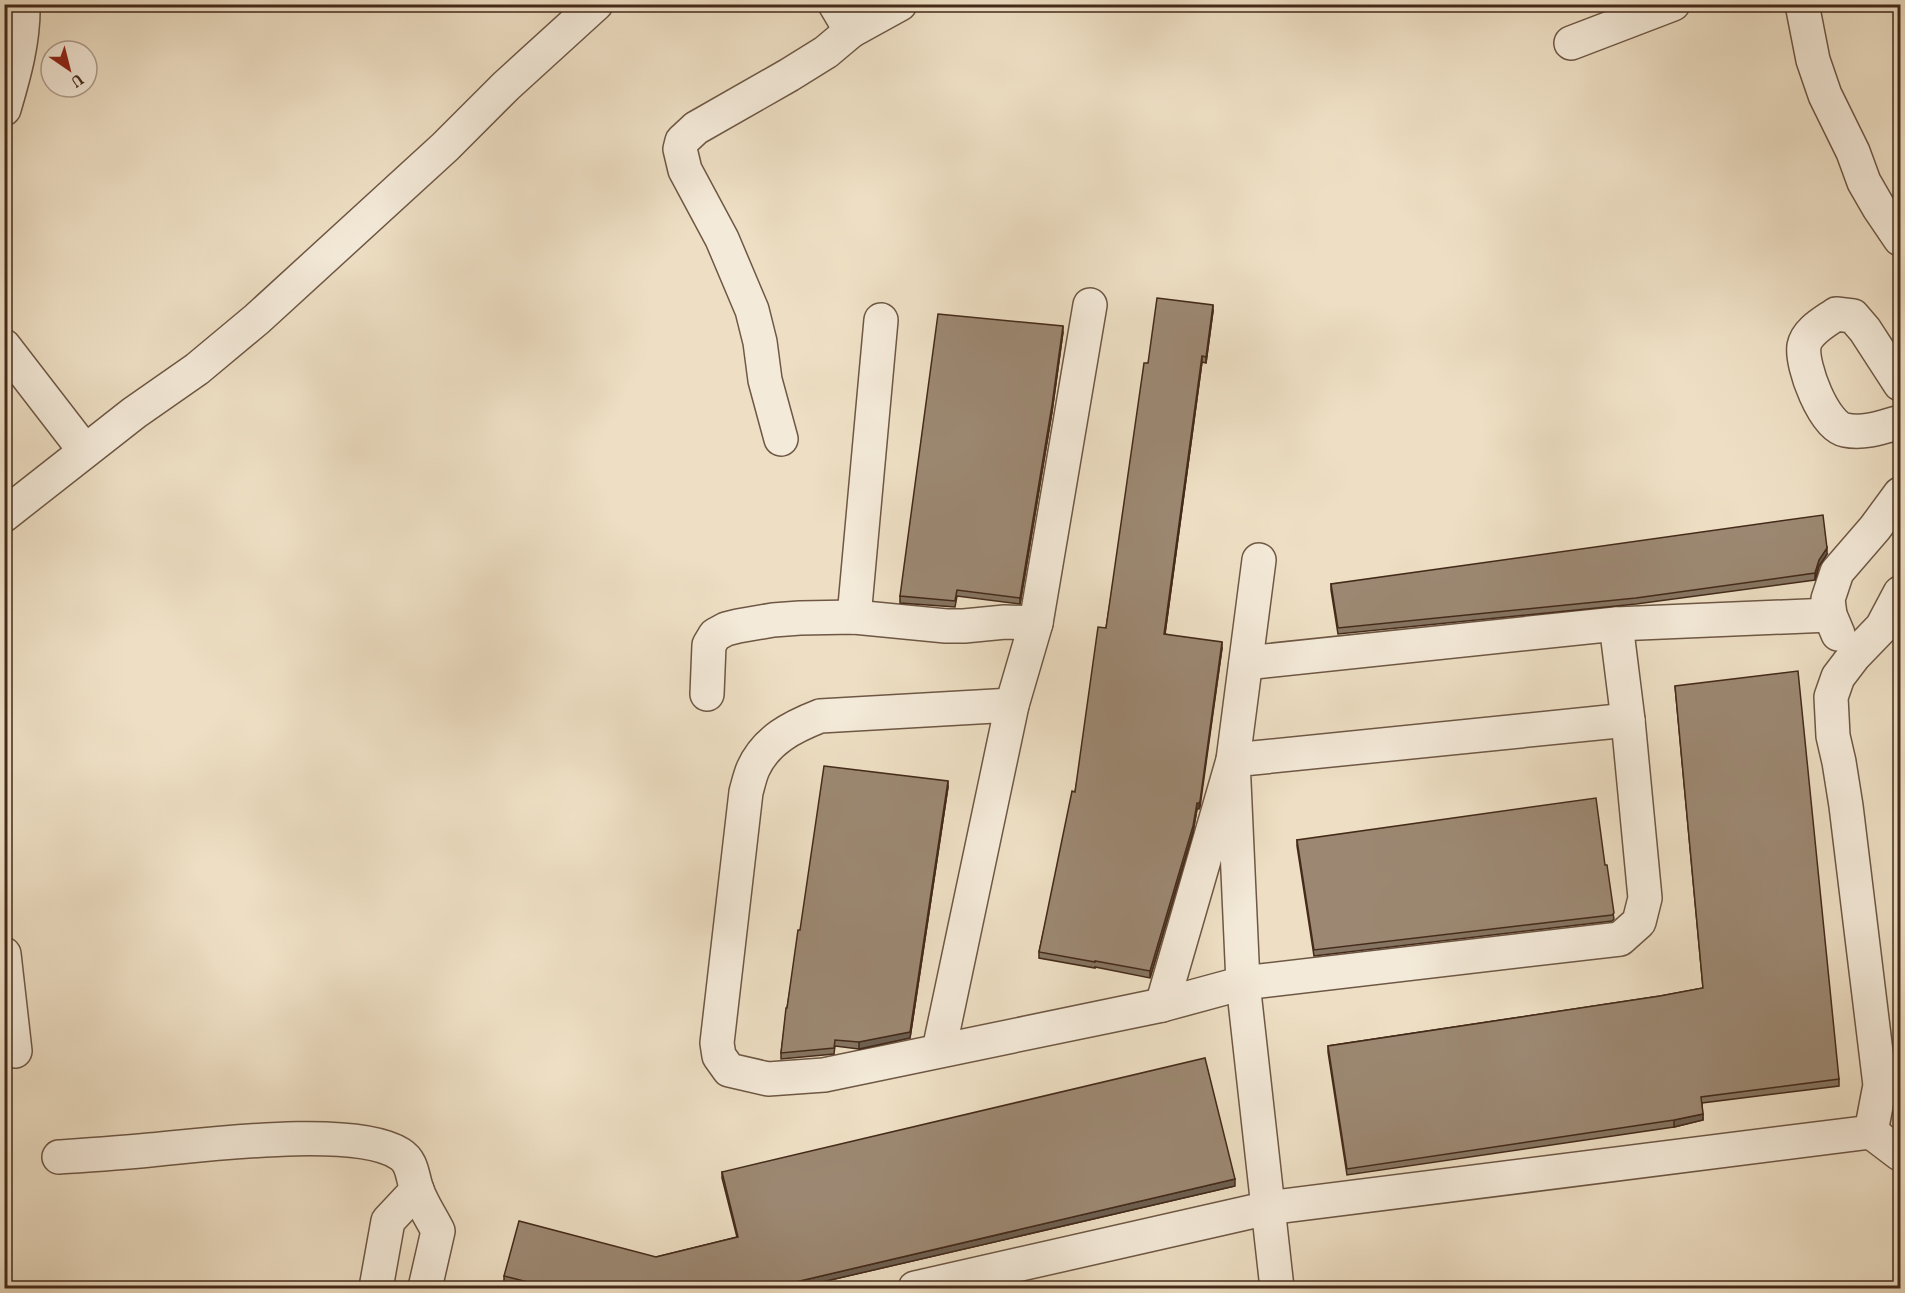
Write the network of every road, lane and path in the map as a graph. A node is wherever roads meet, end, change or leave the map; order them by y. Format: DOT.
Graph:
graph roads {
  1 [pos="23,4"];
  2 [pos="596,4"];
  3 [pos="900,4"];
  4 [pos="1673,4"];
  5 [pos="1802,4"];
  6 [pos="843,18"];
  7 [pos="1571,43"];
  8 [pos="4,109"];
  9 [pos="1900,239"];
  10 [pos="1090,305"];
  11 [pos="881,320"];
  12 [pos="4,346"];
  13 [pos="1900,384"];
  14 [pos="1900,422"];
  15 [pos="781,439"];
  16 [pos="85,451"];
  17 [pos="1900,494"];
  18 [pos="4,515"];
  19 [pos="1259,560"];
  20 [pos="1900,593"];
  21 [pos="1830,615"];
  22 [pos="854,618"];
  23 [pos="1036,623"];
  24 [pos="1616,624"];
  25 [pos="1854,656"];
  26 [pos="1246,663"];
  27 [pos="707,694"];
  28 [pos="1012,705"];
  29 [pos="1628,720"];
  30 [pos="1233,760"];
  31 [pos="4,954"];
  32 [pos="1243,983"];
  33 [pos="1162,1005"];
  34 [pos="939,1050"];
  35 [pos="15,1051"];
  36 [pos="1871,1132"];
  37 [pos="1900,1154"];
  38 [pos="59,1157"];
  39 [pos="417,1190"];
  40 [pos="1268,1208"];
  41 [pos="376,1288"];
  42 [pos="425,1288"];
  43 [pos="915,1288"];
  44 [pos="1277,1288"];
  1 -- 8 [label="street"];
  2 -- 16 [label="street"];
  3 -- 6 [label="street"];
  4 -- 7 [label="street"];
  5 -- 9 [label="street"];
  6 -- 15 [label="street"];
  10 -- 23 [label="street"];
  11 -- 22 [label="street"];
  12 -- 16 [label="street"];
  13 -- 14 [label="street"];
  16 -- 18 [label="street"];
  17 -- 21 [label="street"];
  19 -- 26 [label="street"];
  20 -- 25 [label="street"];
  21 -- 24 [label="street"];
  21 -- 25 [label="street"];
  22 -- 23 [label="street"];
  22 -- 27 [label="street"];
  23 -- 28 [label="street"];
  24 -- 26 [label="street"];
  24 -- 29 [label="street"];
  25 -- 36 [label="street"];
  26 -- 30 [label="street"];
  28 -- 34 [label="street"];
  28 -- 34 [label="street"];
  29 -- 30 [label="street"];
  29 -- 32 [label="street"];
  30 -- 32 [label="street"];
  30 -- 33 [label="street"];
  31 -- 35 [label="street"];
  32 -- 33 [label="street"];
  32 -- 40 [label="street"];
  33 -- 34 [label="street"];
  36 -- 37 [label="street"];
  36 -- 40 [label="street"];
  38 -- 39 [label="street"];
  39 -- 41 [label="street"];
  39 -- 42 [label="street"];
  40 -- 43 [label="street"];
  40 -- 44 [label="street"];
}
